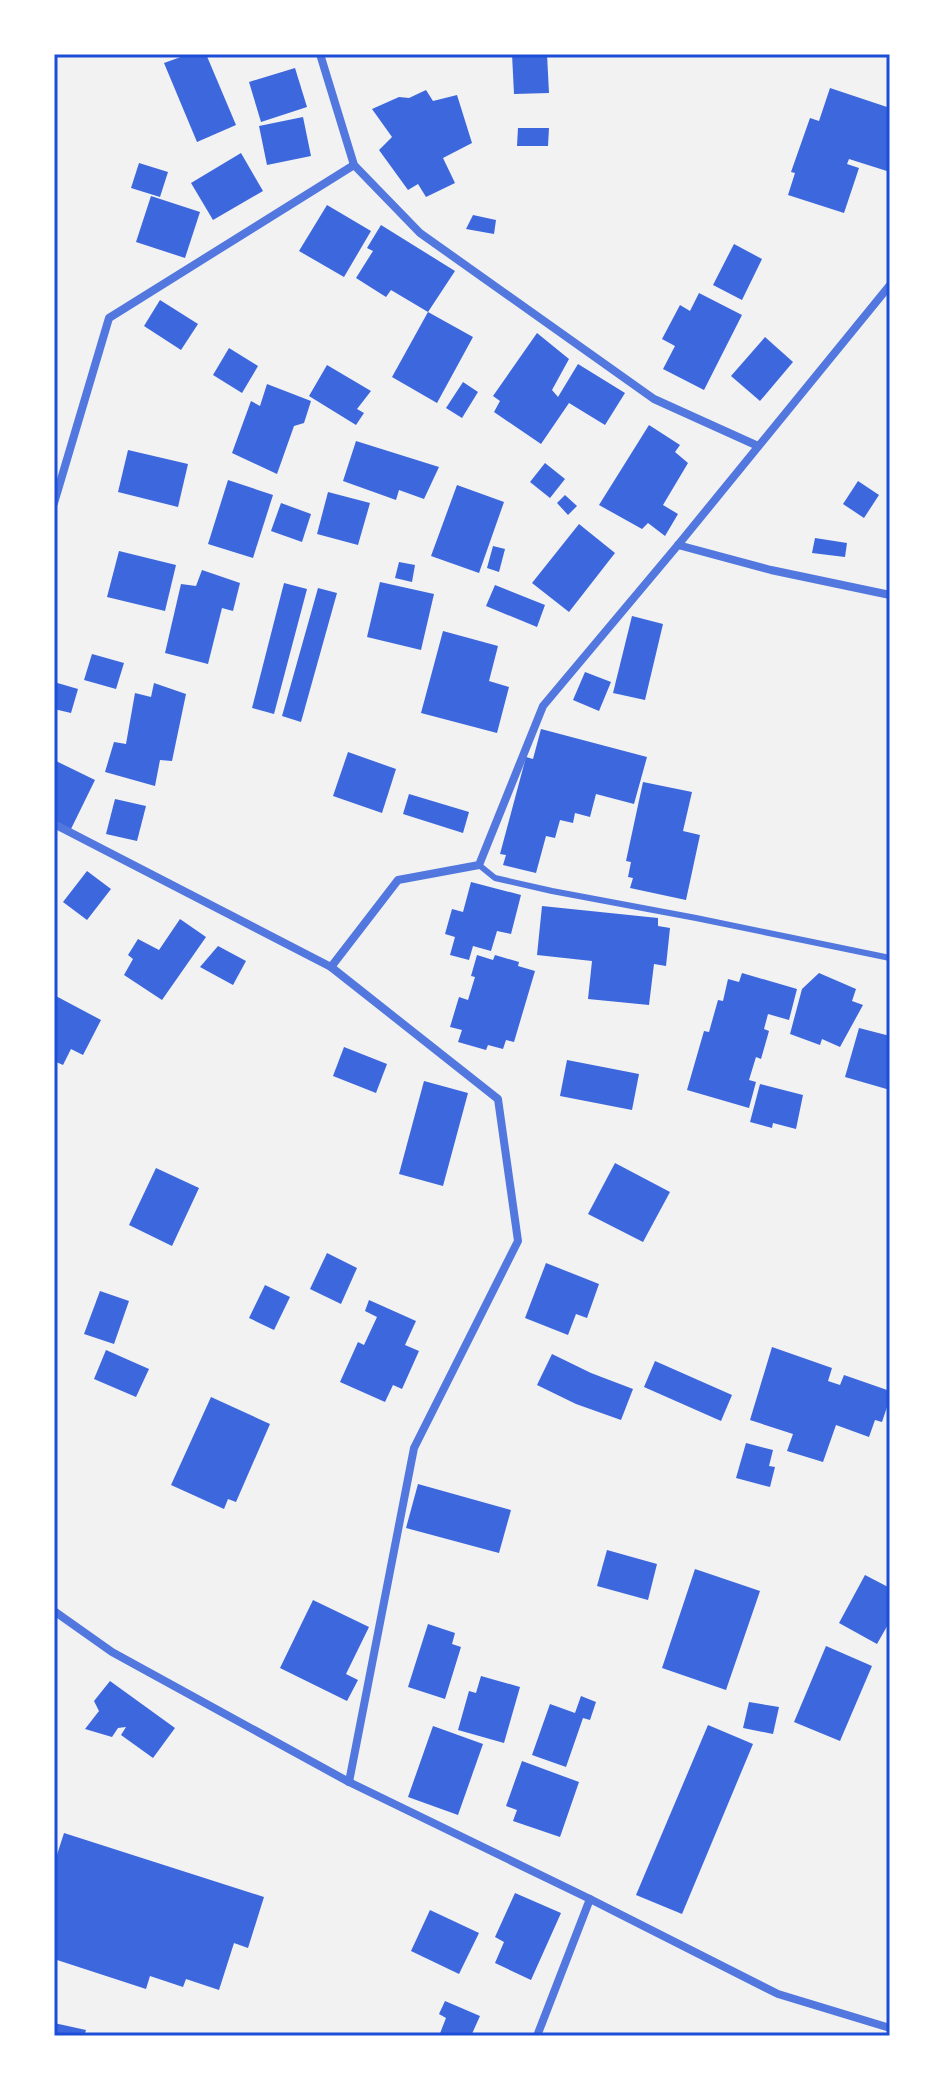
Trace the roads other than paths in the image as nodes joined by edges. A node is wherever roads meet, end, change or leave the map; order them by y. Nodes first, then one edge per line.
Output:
1 (320, 54) edge
2 (354, 165) junction
3 (890, 285) edge
4 (758, 446) junction
5 (54, 503) edge
6 (678, 545) junction
7 (890, 595) edge
8 (54, 824) edge
9 (479, 865) junction
10 (890, 958) edge
11 (331, 967) junction
12 (54, 1611) edge
13 (349, 1782) junction
14 (590, 1899) junction
15 (890, 2028) edge
16 (537, 2036) edge

1 - 2 street
2 - 4 street
2 - 5 street
3 - 4 street
4 - 6 street
6 - 7 street
6 - 9 street
8 - 11 street
9 - 10 lane
9 - 11 street
11 - 13 street
12 - 13 street
13 - 14 street
14 - 15 street
14 - 16 street

